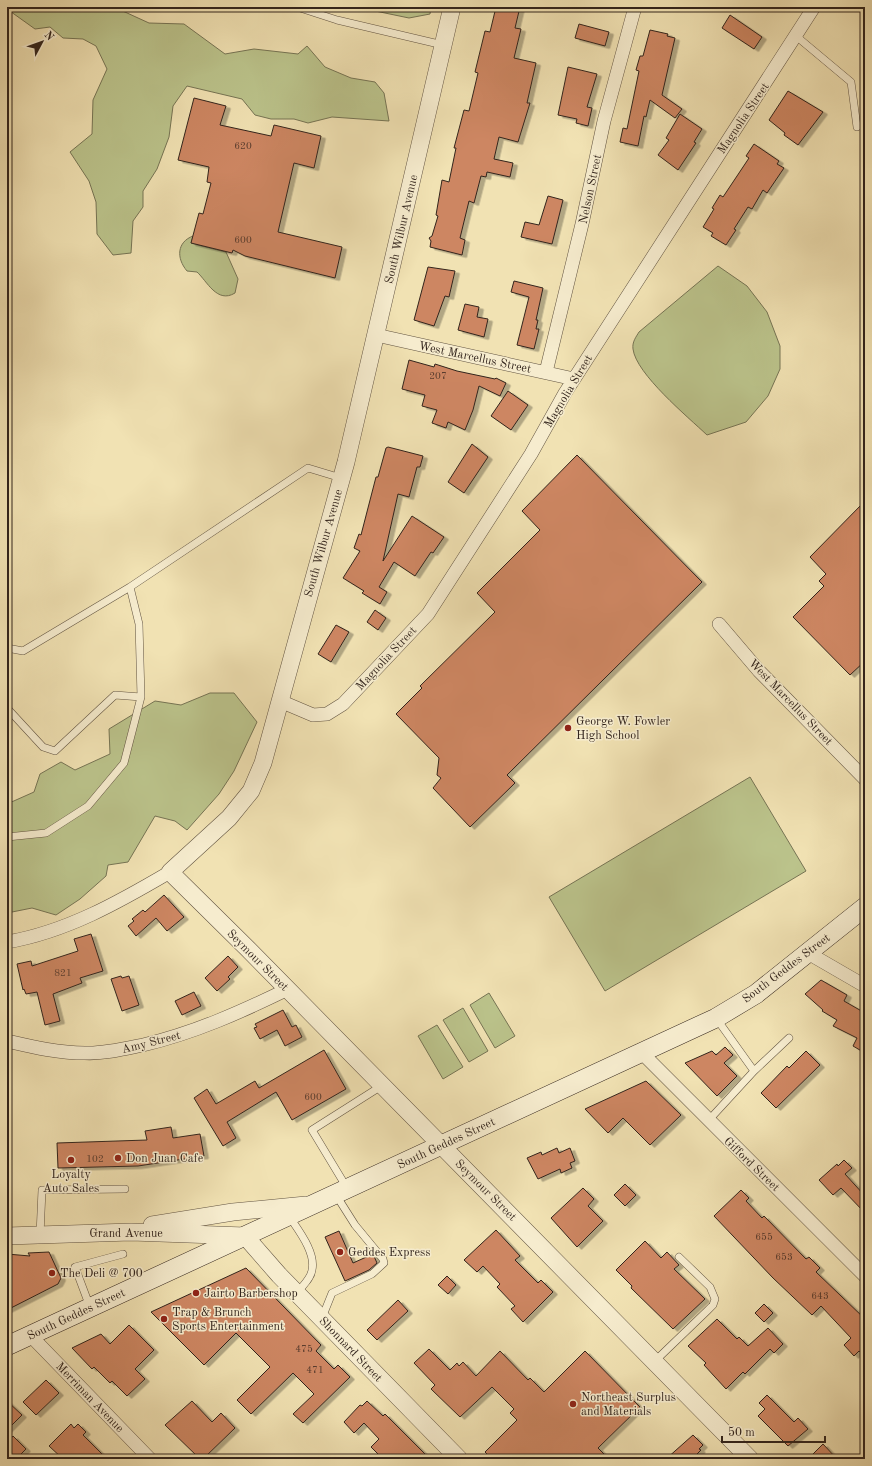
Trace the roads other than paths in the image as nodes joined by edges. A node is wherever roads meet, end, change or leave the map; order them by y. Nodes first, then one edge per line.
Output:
1 (297, 7) edge
2 (452, 7) edge
3 (635, 7) edge
4 (814, 7) edge
5 (796, 36) junction
6 (443, 45) junction
7 (857, 127) dead end
8 (376, 335) junction
9 (546, 372) junction
10 (574, 379) junction
11 (341, 478) junction
12 (130, 587) junction
13 (719, 624) dead end
14 (7, 648) edge
15 (141, 697) junction
16 (280, 701) junction
17 (7, 708) edge
18 (865, 779) edge
19 (7, 837) edge
20 (170, 872) junction
21 (865, 907) edge
22 (7, 942) edge
23 (808, 953) junction
24 (865, 986) edge
25 (288, 989) junction
26 (716, 1018) junction
27 (789, 1038) dead end
28 (7, 1041) edge
29 (641, 1052) junction
30 (754, 1071) junction
31 (383, 1085) junction
32 (708, 1121) junction
33 (442, 1145) junction
34 (125, 1189) dead end
35 (342, 1191) junction
36 (311, 1205) junction
37 (289, 1215) junction
38 (131, 1232) junction
39 (40, 1235) junction
40 (7, 1236) edge
41 (245, 1236) junction
42 (123, 1254) dead end
43 (679, 1257) dead end
44 (865, 1276) edge
45 (296, 1293) junction
46 (90, 1307) junction
47 (322, 1319) junction
48 (30, 1335) junction
49 (7, 1346) edge
50 (655, 1362) junction
51 (150, 1459) edge
52 (459, 1459) edge
53 (750, 1459) edge

1 - 6 lane
2 - 6 street, South Wilbur Avenue
3 - 9 street, Nelson Street
4 - 5 street, Magnolia Street
5 - 7 lane
5 - 10 street, Magnolia Street
6 - 8 street, South Wilbur Avenue
8 - 9 street, West Marcellus Street
8 - 11 street, South Wilbur Avenue
9 - 10 street, West Marcellus Street
10 - 16 street, Magnolia Street
11 - 12 lane
11 - 16 street, South Wilbur Avenue
12 - 14 lane
12 - 15 lane
13 - 18 street, West Marcellus Street
15 - 17 lane
15 - 19 lane
16 - 20 street, South Wilbur Avenue
20 - 22 street, South Wilbur Avenue
20 - 25 street, Seymour Street
21 - 23 main road, South Geddes Street
23 - 24 street
23 - 26 main road, South Geddes Street
25 - 28 street, Amy Street
25 - 31 street, Seymour Street
26 - 29 main road, South Geddes Street
26 - 30 lane
27 - 30 lane
29 - 32 street, Gifford Street
29 - 33 main road, South Geddes Street
30 - 32 lane
31 - 33 street, Seymour Street
31 - 35 lane
32 - 44 street, Gifford Street
33 - 35 main road, South Geddes Street
33 - 50 street, Seymour Street
34 - 39 lane
35 - 36 main road, South Geddes Street
35 - 47 lane
36 - 37 main road, South Geddes Street
36 - 38 street
37 - 41 main road, South Geddes Street
37 - 45 lane
38 - 39 street, Grand Avenue
38 - 41 street, Grand Avenue
39 - 40 street, Grand Avenue
41 - 45 street, Shonnard Street
41 - 46 main road, South Geddes Street
42 - 46 lane
43 - 50 lane
45 - 47 street, Shonnard Street
46 - 48 main road, South Geddes Street
47 - 52 street, Shonnard Street
48 - 49 main road, South Geddes Street
48 - 51 street, Merriman Avenue
50 - 53 street, Seymour Street

